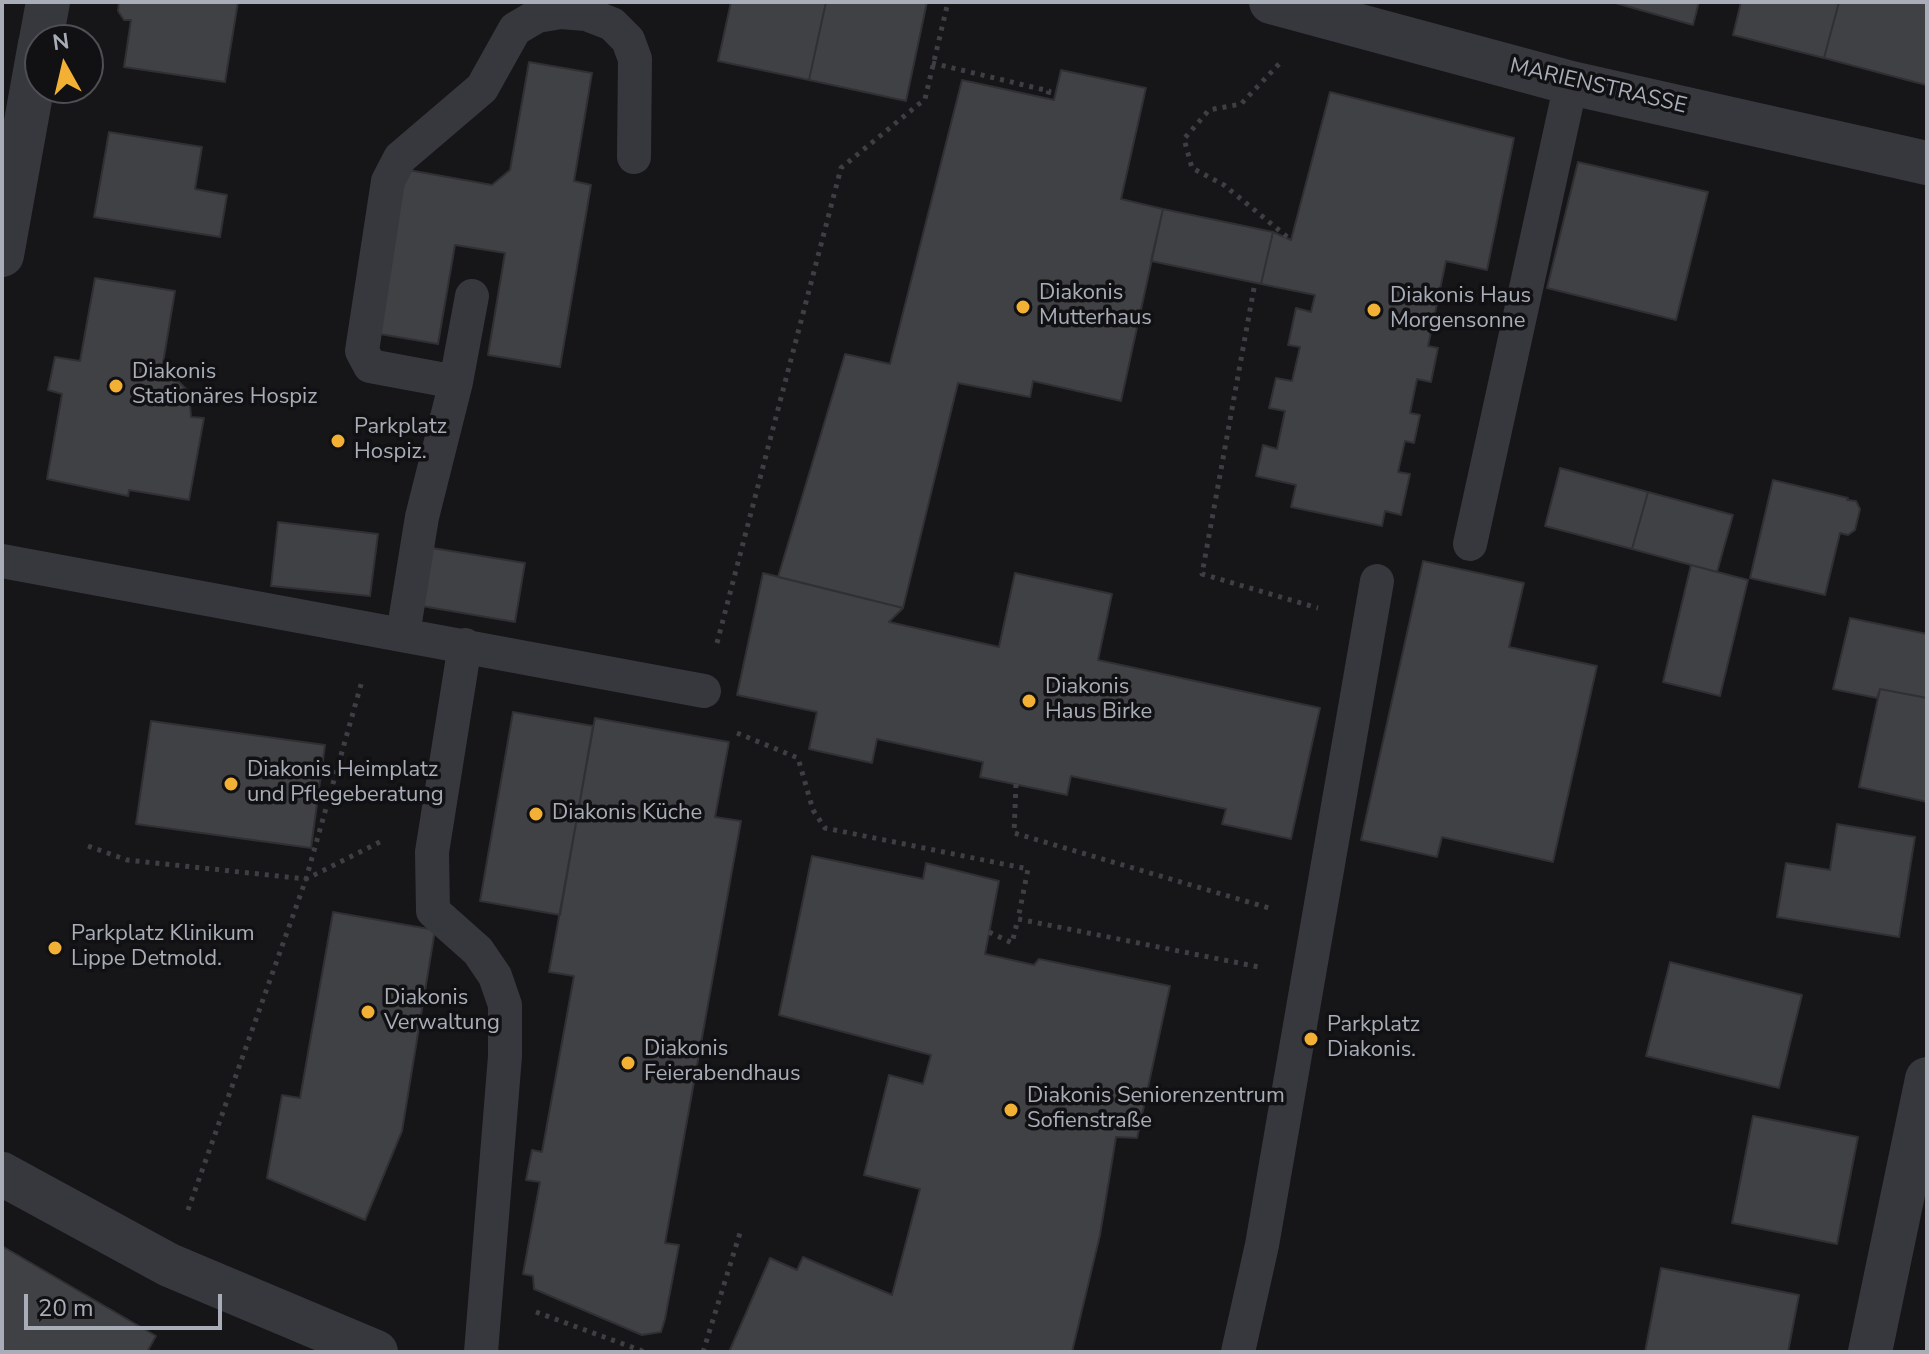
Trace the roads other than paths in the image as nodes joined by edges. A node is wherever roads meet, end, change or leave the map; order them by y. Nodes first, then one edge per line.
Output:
1 (48, 2) edge
2 (1271, 2) edge
3 (44, 24) edge
4 (1571, 83) junction
5 (29, 104) edge
6 (634, 157) dead end
7 (1927, 163) edge
8 (2, 255) edge
9 (472, 296) dead end
10 (456, 382) junction
11 (1470, 544) dead end
12 (2, 561) edge
13 (1377, 581) dead end
14 (403, 634) junction
15 (465, 645) junction
16 (704, 691) road end
17 (1927, 1079) edge
18 (2, 1174) edge
19 (376, 1352) edge
20 (481, 1352) edge
21 (1238, 1352) edge
22 (1870, 1352) edge

1 - 3 street
2 - 4 street, MARIENSTRASSE
4 - 7 street, MARIENSTRASSE
4 - 11 lane
5 - 8 street
6 - 10 lane
9 - 10 lane
10 - 14 lane
12 - 14 lane
13 - 21 lane
14 - 15 lane
15 - 16 lane
15 - 20 lane
17 - 22 street
18 - 19 street

